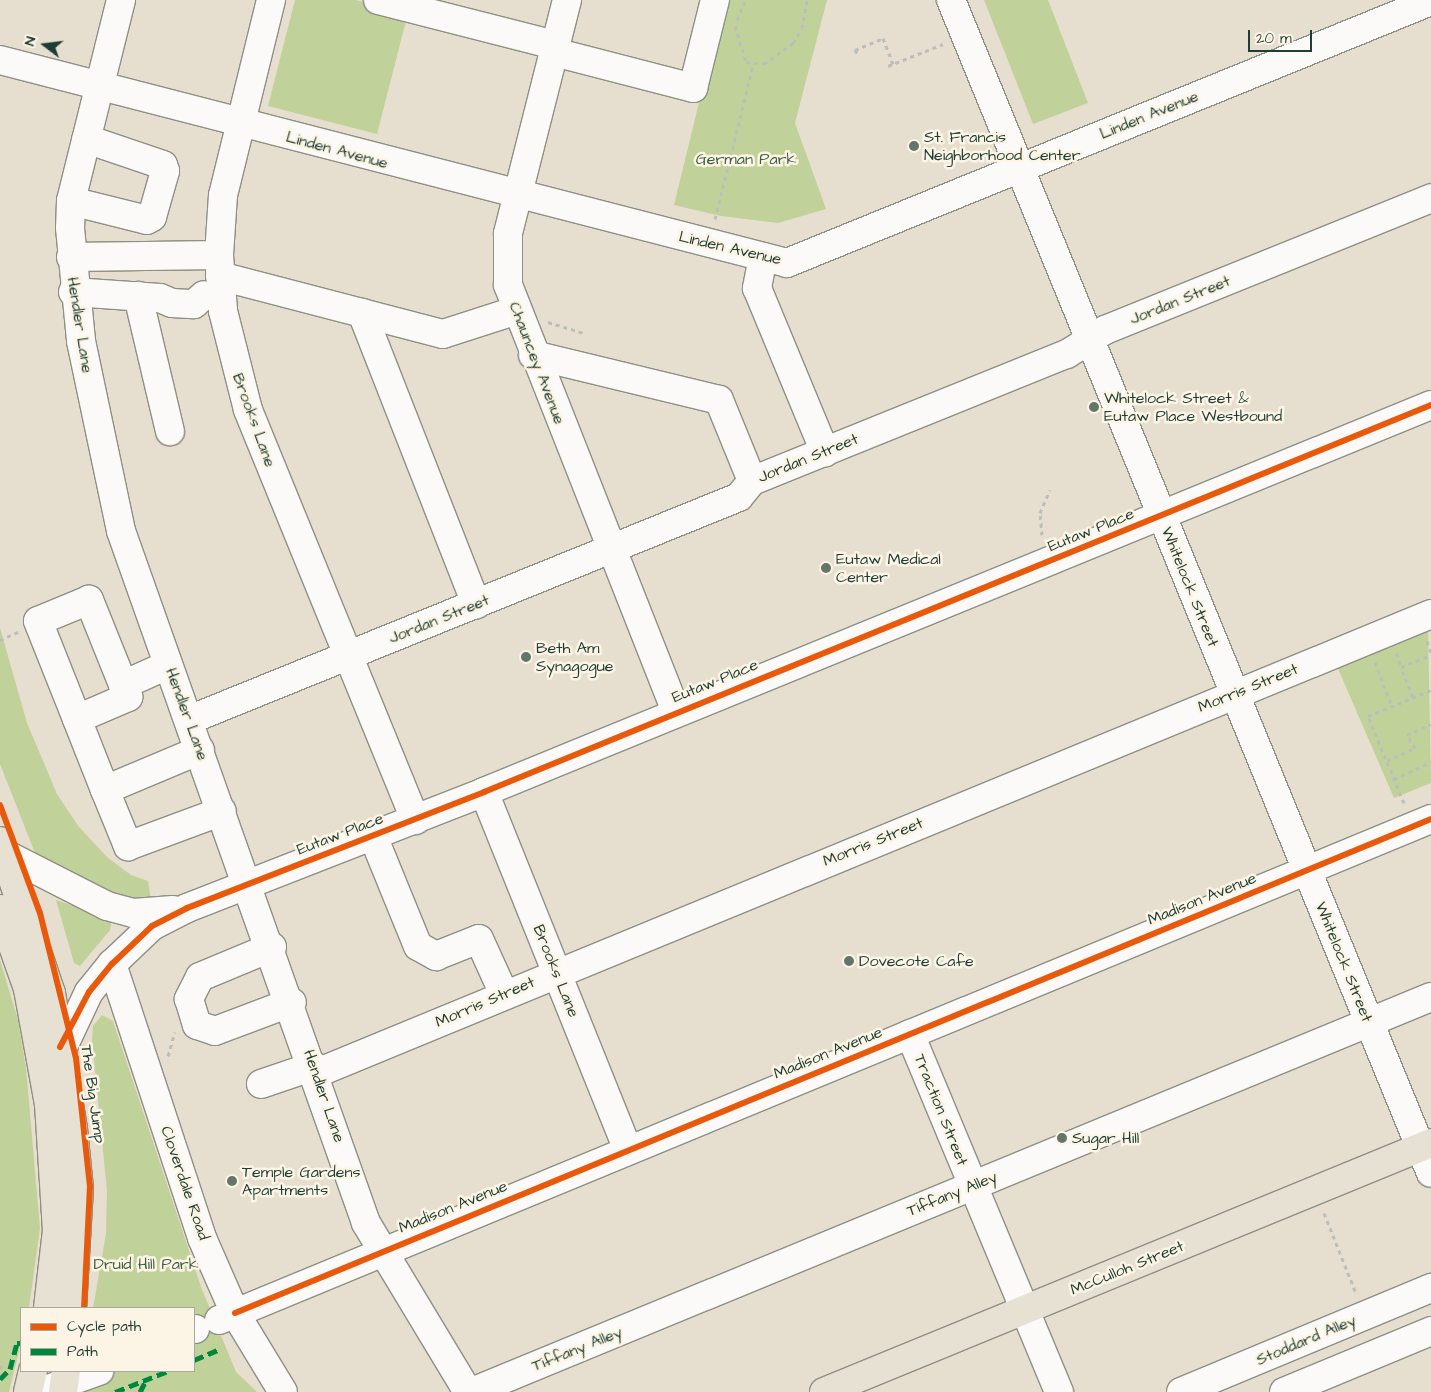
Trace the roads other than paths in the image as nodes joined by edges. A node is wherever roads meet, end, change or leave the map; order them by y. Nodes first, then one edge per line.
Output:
1 (121, 0) edge
2 (271, 0) edge
3 (378, 0) edge
4 (567, 0) edge
5 (715, 0) edge
6 (951, 0) edge
7 (1431, 1) edge
8 (418, 5) edge
9 (554, 48) junction
10 (0, 60) edge
11 (98, 86) junction
12 (240, 124) junction
13 (86, 139) junction
14 (1018, 168) junction
15 (517, 196) junction
16 (1431, 198) edge
17 (72, 202) junction
18 (71, 257) junction
19 (763, 257) junction
20 (216, 280) junction
21 (73, 292) junction
22 (149, 297) junction
23 (514, 311) junction
24 (362, 313) junction
25 (1089, 342) junction
26 (533, 355) junction
27 (1431, 405) edge
28 (170, 431) dead end
29 (825, 452) junction
30 (752, 481) junction
31 (1162, 516) junction
32 (612, 549) junction
33 (476, 604) junction
34 (1431, 614) edge
35 (347, 656) junction
36 (168, 665) junction
37 (123, 685) junction
38 (1234, 694) junction
39 (676, 712) junction
40 (77, 719) junction
41 (188, 720) junction
42 (200, 750) junction
43 (106, 790) junction
44 (484, 792) junction
45 (222, 810) junction
46 (1431, 819) edge
47 (415, 820) junction
48 (373, 836) junction
49 (2, 848) edge
50 (1307, 871) junction
51 (249, 884) junction
52 (187, 908) junction
53 (0, 909) edge
54 (272, 947) junction
55 (112, 964) junction
56 (556, 972) junction
57 (504, 994) junction
58 (1431, 997) edge
59 (292, 1002) junction
60 (1369, 1022) junction
61 (910, 1034) junction
62 (60, 1047) junction
63 (315, 1069) junction
64 (261, 1084) dead end
65 (49, 1104) junction
66 (1426, 1145) edge
67 (628, 1150) junction
68 (1431, 1173) edge
69 (971, 1186) junction
70 (381, 1251) junction
71 (1431, 1288) edge
72 (48, 1307) edge
73 (72, 1307) edge
74 (1025, 1310) junction
75 (210, 1323) edge
76 (1431, 1331) edge
77 (33, 1372) edge
78 (96, 1372) edge
79 (65, 1382) edge
80 (28, 1392) edge
81 (40, 1392) edge
82 (283, 1392) edge
83 (468, 1392) edge
84 (472, 1392) edge
85 (824, 1392) edge
86 (1059, 1392) edge
87 (1182, 1392) edge
88 (1284, 1392) edge

1 - 11 street, Hendler Lane
2 - 12 street, Brooks Lane
3 - 8 street
4 - 9 street, Chauncey Avenue
5 - 9 street
6 - 14 street, Whitelock Street
7 - 14 street, Linden Avenue
8 - 9 street
9 - 15 street, Chauncey Avenue
10 - 11 street, Linden Avenue
11 - 12 street, Linden Avenue
11 - 13 street, Hendler Lane
12 - 15 street, Linden Avenue
12 - 20 street, Brooks Lane
13 - 17 street, Hendler Lane
13 - 17 street
14 - 19 street, Linden Avenue
14 - 25 street, Whitelock Street
15 - 19 street, Linden Avenue
15 - 23 street, Chauncey Avenue
16 - 25 street, Jordan Street
17 - 18 street, Hendler Lane
18 - 20 street
18 - 21 street, Hendler Lane
19 - 29 street
20 - 22 street
20 - 24 street
20 - 35 street, Brooks Lane
21 - 22 street
21 - 36 street, Hendler Lane
22 - 28 street
23 - 24 street
23 - 26 street, Chauncey Avenue
24 - 33 street
25 - 29 street, Jordan Street
25 - 31 street, Whitelock Street
26 - 30 street
26 - 32 street, Chauncey Avenue
27 - 31 street, Eutaw Place
29 - 30 street, Jordan Street
30 - 32 street, Jordan Street
31 - 38 street, Whitelock Street
31 - 39 street, Eutaw Place
32 - 33 street, Jordan Street
32 - 39 street, Chauncey Avenue
33 - 35 street, Jordan Street
34 - 38 street, Morris Street
35 - 41 street, Jordan Street
35 - 47 street, Brooks Lane
36 - 37 street
36 - 41 street, Hendler Lane
37 - 40 street
37 - 40 street
38 - 50 street, Whitelock Street
38 - 56 street, Morris Street
39 - 44 street, Eutaw Place
40 - 43 street
41 - 42 street, Hendler Lane
42 - 43 street
42 - 45 street, Hendler Lane
43 - 45 street
44 - 47 street, Eutaw Place
44 - 56 street, Brooks Lane
45 - 51 street, Hendler Lane
46 - 50 street, Madison Avenue
47 - 48 street, Eutaw Place
48 - 51 street, Eutaw Place
48 - 57 street
49 - 52 street, Eutaw Place
49 - 62 main road
50 - 60 street, Whitelock Street
50 - 61 street, Madison Avenue
51 - 52 street, Eutaw Place
51 - 54 street, Hendler Lane
52 - 55 street, Eutaw Place
53 - 65 main road
54 - 59 street, Hendler Lane
54 - 59 street
55 - 62 street, Eutaw Place
55 - 75 street, Cloverdale Road
56 - 57 street, Morris Street
56 - 67 street, Brooks Lane
57 - 63 street, Morris Street
58 - 60 street, Tiffany Alley
59 - 63 street, Hendler Lane
60 - 66 street, Whitelock Street
60 - 69 street, Tiffany Alley
61 - 67 street, Madison Avenue
61 - 69 street, Traction Street
62 - 65 street, Eutaw Place
62 - 73 main road
63 - 64 street, Morris Street
63 - 70 street, Hendler Lane
65 - 72 main road
66 - 68 street, Whitelock Street
66 - 74 main road, McCulloh Street
67 - 70 street, Madison Avenue
69 - 74 street, Traction Street
69 - 84 street, Tiffany Alley
70 - 75 street, Madison Avenue
70 - 83 street, Hendler Lane
71 - 87 street, Stoddard Alley
74 - 85 main road, McCulloh Street
74 - 86 street, Traction Street
75 - 82 street, Cloverdale Road
76 - 88 street
77 - 80 main road
78 - 79 street
79 - 81 street

